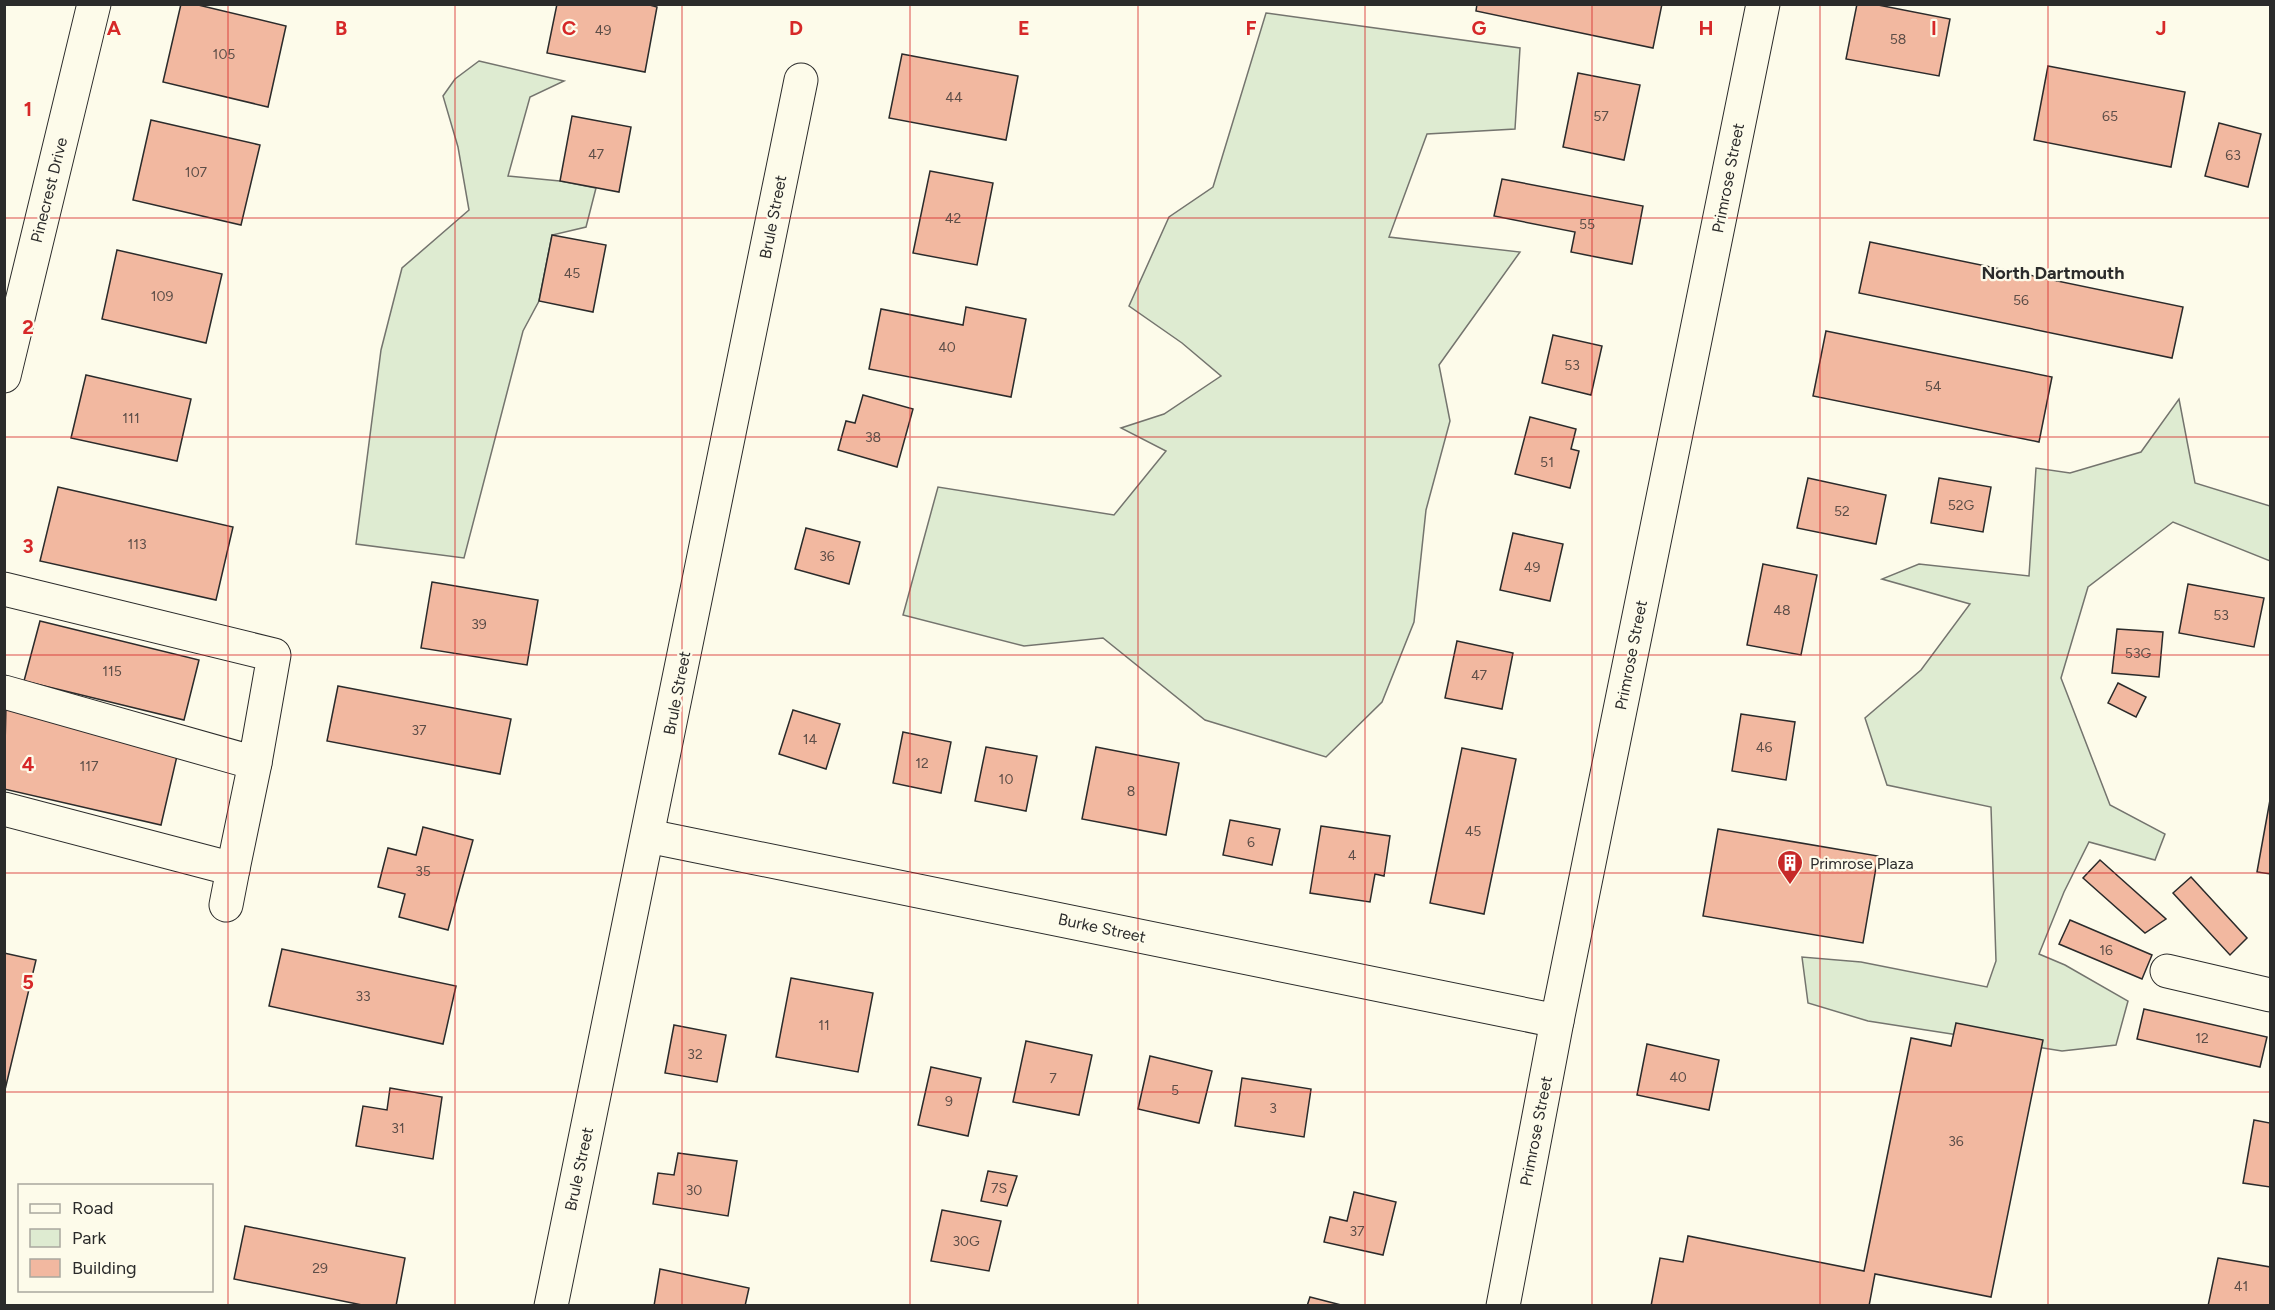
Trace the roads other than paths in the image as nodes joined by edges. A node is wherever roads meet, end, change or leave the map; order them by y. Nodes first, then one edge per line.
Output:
1 (94, 4) edge
2 (1763, 4) edge
3 (801, 80) dead end
4 (4, 376) edge
5 (4, 589) edge
6 (4, 692) edge
7 (255, 763) junction
8 (4, 809) edge
9 (648, 836) junction
10 (233, 869) junction
11 (226, 905) dead end
12 (2166, 971) dead end
13 (2271, 995) edge
14 (1557, 1021) junction
15 (551, 1305) edge
16 (1503, 1305) edge

1 - 4 street, Pinecrest Drive
2 - 14 street, Primrose Street
3 - 9 street, Brule Street
5 - 7 street
6 - 7 street
7 - 10 street
8 - 10 street
9 - 14 street, Burke Street
9 - 15 street, Brule Street
10 - 11 street
12 - 13 street
14 - 16 street, Primrose Street

